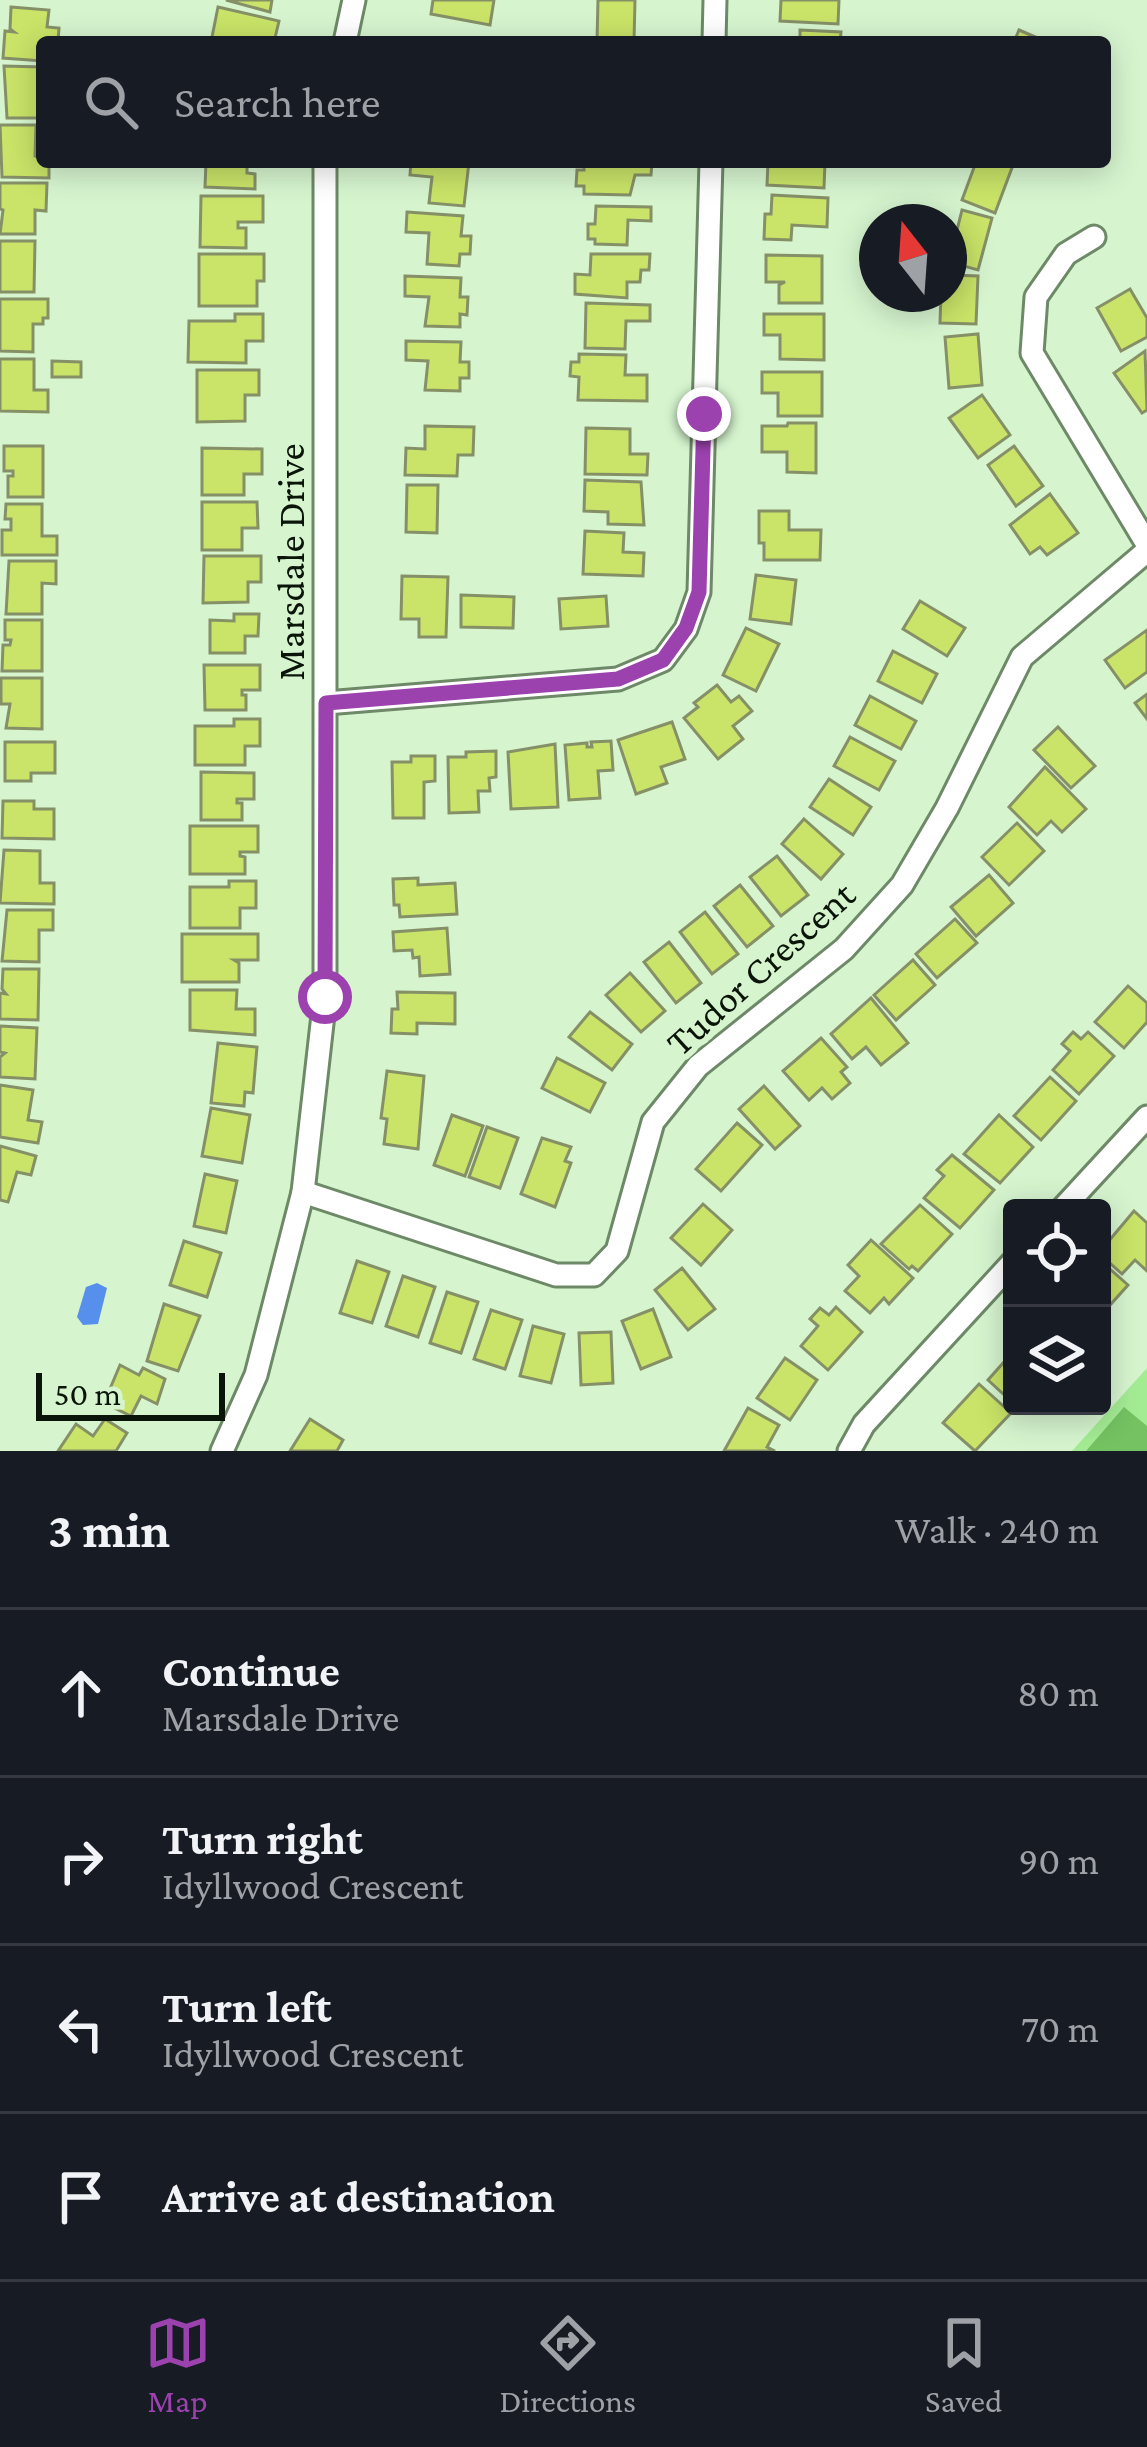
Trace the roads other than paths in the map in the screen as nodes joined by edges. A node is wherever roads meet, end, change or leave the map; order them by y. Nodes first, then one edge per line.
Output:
1 (354, 0) edge
2 (715, 0) edge
3 (346, 36) edge
4 (714, 36) edge
5 (325, 168) edge
6 (711, 168) edge
7 (1094, 237) dead end
8 (1147, 547) edge
9 (326, 703) junction
10 (1147, 1117) edge
11 (303, 1192) junction
12 (1071, 1199) edge
13 (1003, 1273) edge
14 (222, 1451) edge
15 (849, 1451) edge

1 - 3 street
2 - 4 street
5 - 9 street, Marsdale Drive
6 - 9 street
7 - 8 street
8 - 11 street, Tudor Crescent
9 - 11 street, Marsdale Drive
10 - 12 street
11 - 14 street, Marsdale Drive
13 - 15 street

